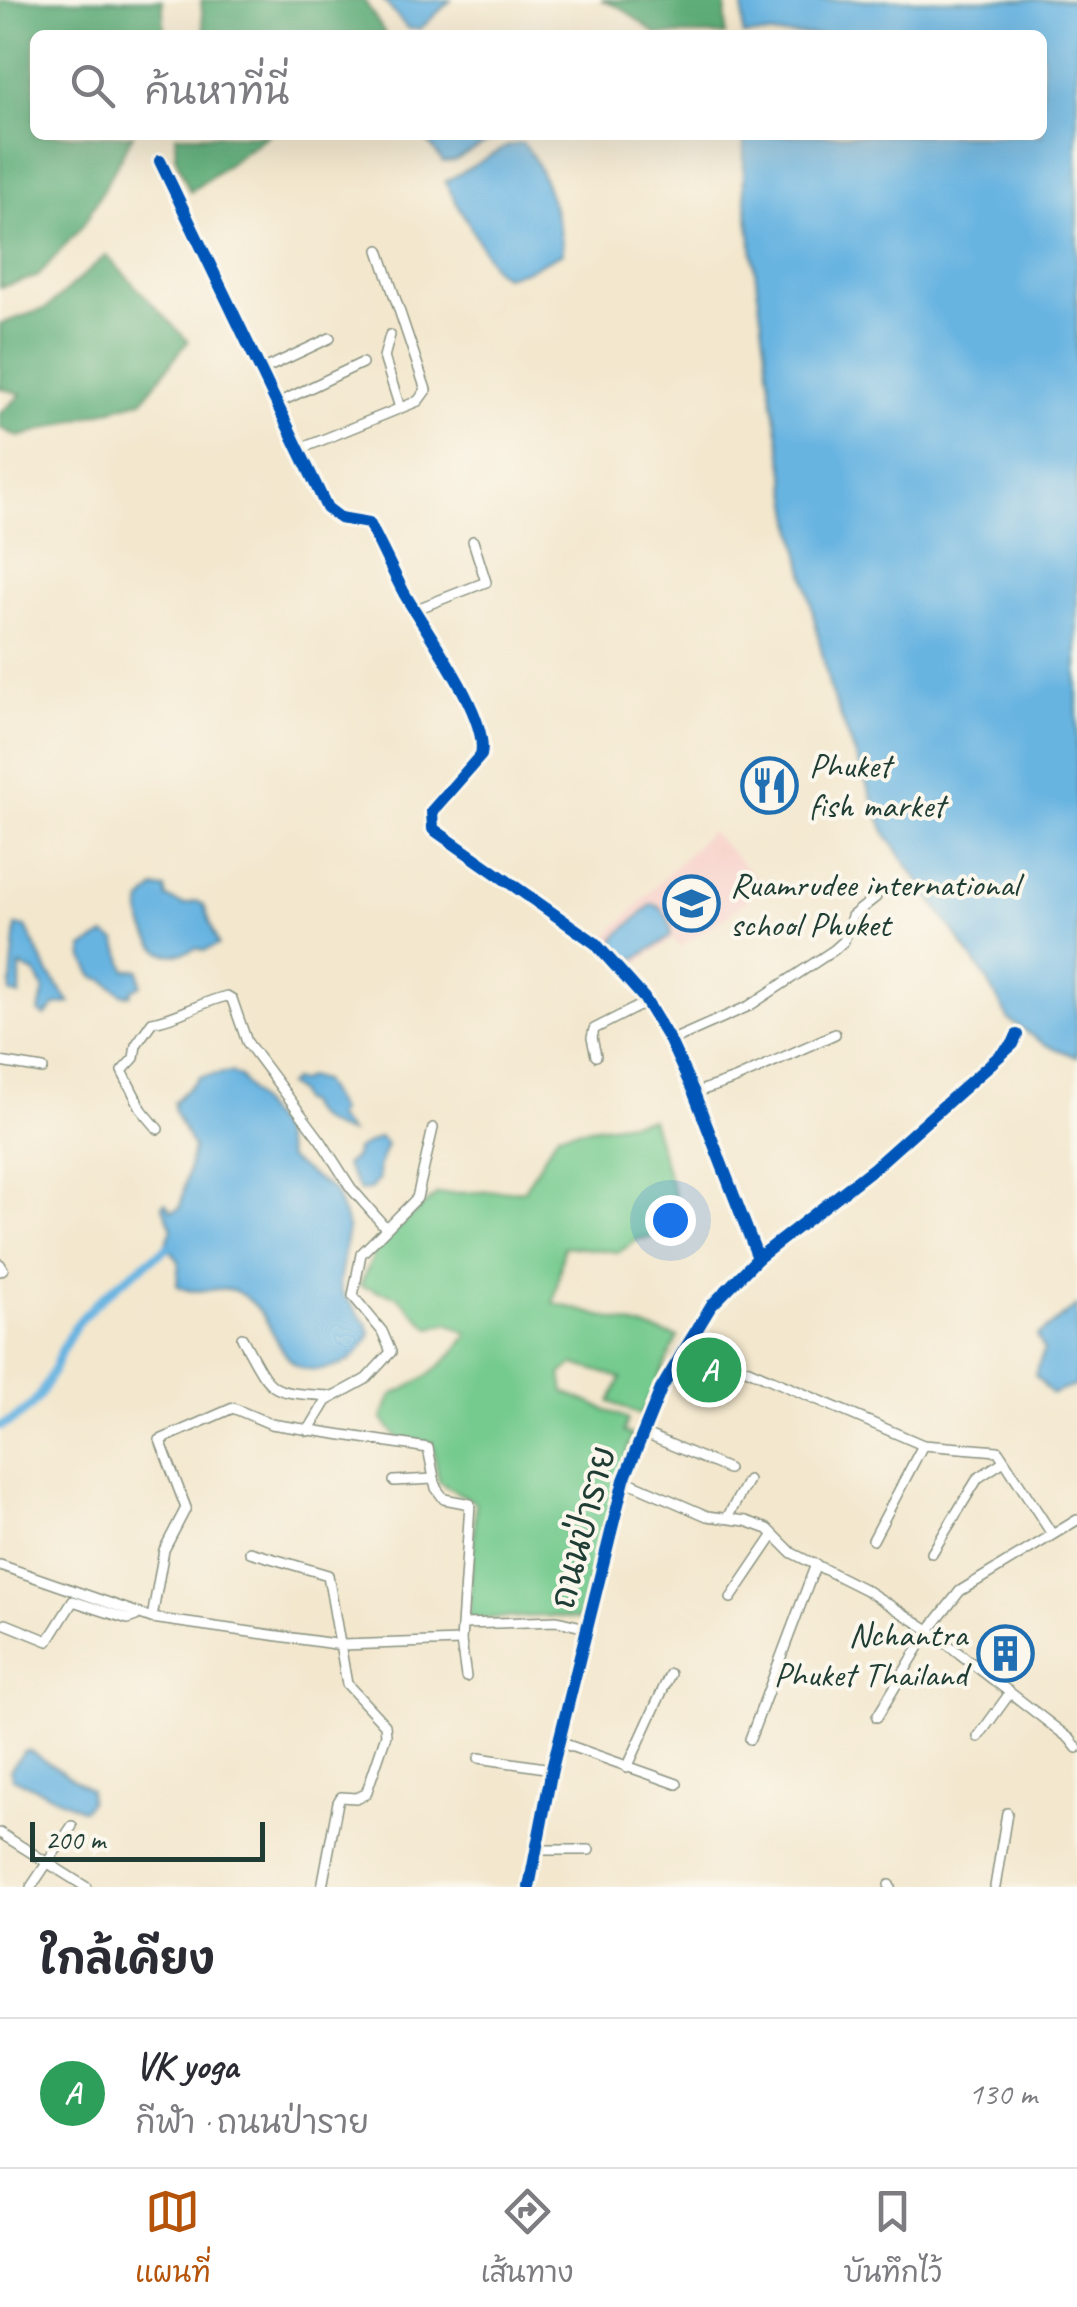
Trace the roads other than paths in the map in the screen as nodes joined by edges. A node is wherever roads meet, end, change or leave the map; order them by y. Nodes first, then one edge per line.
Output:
1 (160, 161) dead end
2 (379, 250) dead end
3 (390, 335) dead end
4 (330, 338) dead end
5 (362, 363) dead end
6 (262, 370) junction
7 (278, 403) junction
8 (400, 408) junction
9 (300, 449) junction
10 (473, 541) dead end
11 (414, 610) junction
12 (876, 897) dead end
13 (647, 1002) junction
14 (835, 1034) dead end
15 (1017, 1035) dead end
16 (670, 1041) junction
17 (596, 1056) dead end
18 (0, 1062) edge
19 (44, 1068) dead end
20 (694, 1092) junction
21 (433, 1128) dead end
22 (158, 1129) dead end
23 (385, 1227) junction
24 (758, 1258) junction
25 (242, 1338) dead end
26 (688, 1344) junction
27 (330, 1396) junction
28 (308, 1432) junction
29 (642, 1432) junction
30 (924, 1444) junction
31 (1004, 1461) junction
32 (728, 1469) dead end
33 (434, 1479) junction
34 (624, 1480) junction
35 (748, 1480) dead end
36 (394, 1482) dead end
37 (727, 1518) junction
38 (1077, 1520) edge
39 (1050, 1532) dead end
40 (773, 1536) junction
41 (873, 1540) dead end
42 (250, 1552) dead end
43 (932, 1553) dead end
44 (816, 1564) junction
45 (0, 1565) edge
46 (731, 1598) dead end
47 (139, 1616) junction
48 (152, 1618) junction
49 (6, 1624) dead end
50 (464, 1624) junction
51 (586, 1628) junction
52 (928, 1630) junction
53 (462, 1641) junction
54 (342, 1646) junction
55 (670, 1674) dead end
56 (466, 1677) dead end
57 (1010, 1693) junction
58 (878, 1717) dead end
59 (978, 1737) dead end
60 (750, 1739) dead end
61 (558, 1742) junction
62 (1077, 1748) edge
63 (479, 1758) dead end
64 (627, 1768) junction
65 (552, 1769) junction
66 (677, 1784) dead end
67 (1007, 1813) dead end
68 (72, 1826) dead end
69 (0, 1833) edge
70 (536, 1850) junction
71 (589, 1850) dead end
72 (47, 1863) junction
73 (31, 1887) edge
74 (86, 1887) edge
75 (322, 1887) edge
76 (529, 1887) edge
77 (995, 1887) edge

1 - 6 street
2 - 8 street
3 - 8 street
4 - 6 street
5 - 7 street
6 - 7 street
7 - 9 street
8 - 9 street
9 - 11 street
10 - 11 street
11 - 13 street
12 - 16 street
13 - 16 street
13 - 17 street
14 - 20 street
15 - 24 street, ถนนป่าราย
16 - 20 street
18 - 19 street
20 - 24 street
21 - 23 street
22 - 23 street
23 - 27 street
24 - 26 street, ถนนป่าราย
25 - 27 street
26 - 29 street, ถนนป่าราย
26 - 30 street
27 - 28 street
28 - 33 street
28 - 48 street
29 - 32 street
29 - 34 street, ถนนป่าราย
30 - 31 street
30 - 41 street
31 - 39 street
31 - 43 street
33 - 36 street
33 - 50 street
34 - 37 street
34 - 51 street, ถนนป่าราย
35 - 37 street
37 - 40 street
38 - 52 street
40 - 44 street
40 - 46 street
42 - 54 street
44 - 52 street
44 - 60 street
45 - 47 street
47 - 48 street
47 - 49 street
48 - 54 street
50 - 51 street
50 - 53 street
51 - 61 street, ถนนป่าราย
52 - 57 street
52 - 58 street
53 - 54 street
53 - 56 street
54 - 75 street
55 - 64 street
57 - 59 street
57 - 62 street
61 - 64 street
61 - 65 street, ถนนป่าราย
63 - 65 street
64 - 66 street
65 - 70 street, ถนนป่าราย
67 - 77 street
68 - 72 street
69 - 72 street
70 - 71 street
70 - 76 street, ถนนป่าราย
72 - 73 street
72 - 74 street

